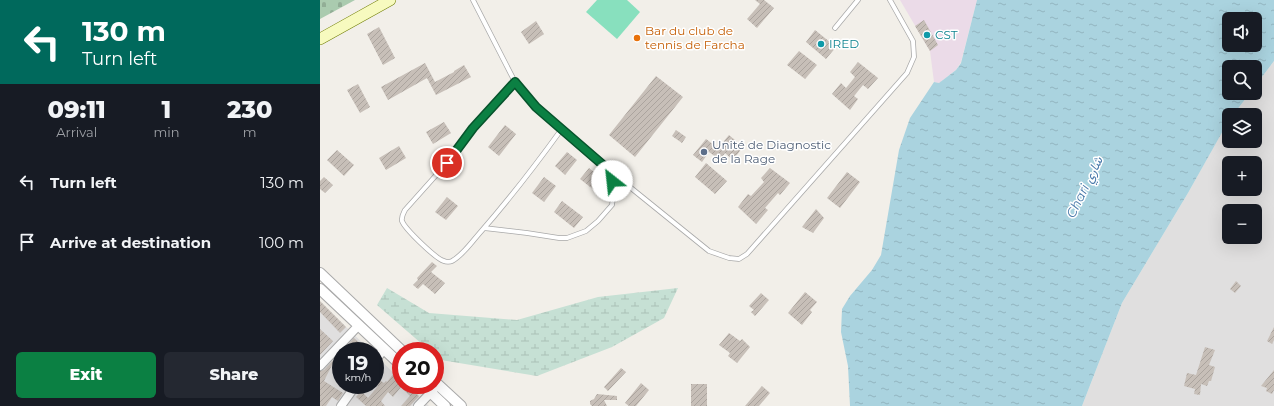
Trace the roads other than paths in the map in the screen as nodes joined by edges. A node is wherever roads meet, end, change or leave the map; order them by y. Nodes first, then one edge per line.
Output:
1 (377, 0) edge
2 (390, 0) edge
3 (473, 0) edge
4 (858, 0) edge
5 (890, 0) edge
6 (835, 28) dead end
7 (320, 32) edge
8 (320, 38) edge
9 (515, 82) junction
10 (561, 130) junction
11 (610, 171) junction
12 (484, 228) junction
13 (320, 273) edge
14 (320, 290) edge
15 (359, 325) junction
16 (376, 342) edge
17 (393, 342) edge
18 (384, 350) edge
19 (392, 357) edge
20 (320, 366) edge
21 (444, 393) edge
22 (350, 394) edge
23 (428, 394) edge
24 (439, 394) edge
25 (341, 406) edge
26 (418, 406) edge
27 (446, 406) edge
28 (461, 406) edge

1 - 7 main road
2 - 8 main road
3 - 9 lane
4 - 6 lane
5 - 11 lane
9 - 10 lane
9 - 12 lane
10 - 11 lane
10 - 12 lane
11 - 12 lane
13 - 17 street
14 - 15 street
15 - 16 street
15 - 20 street
18 - 19 street
21 - 28 street
22 - 25 street
23 - 26 street
24 - 27 street

